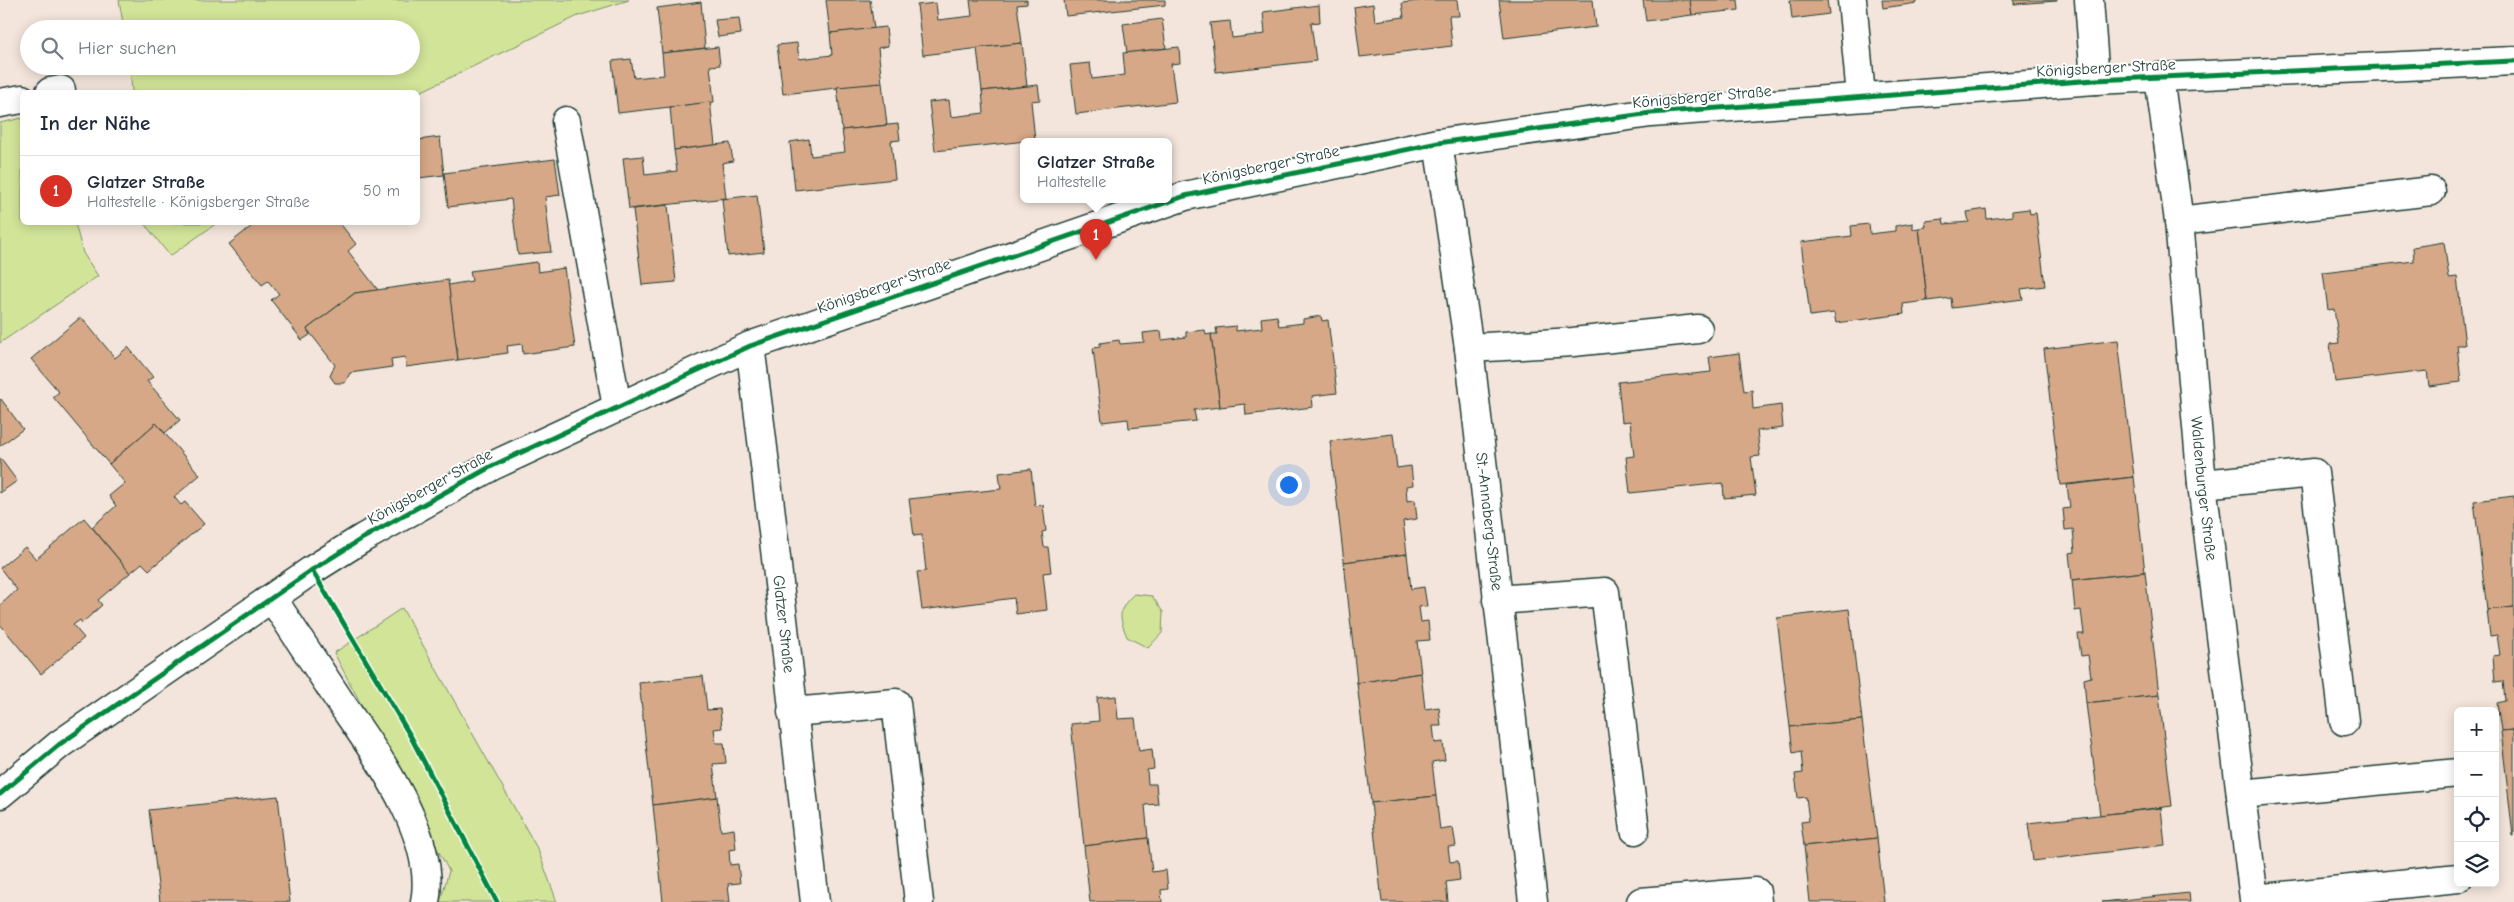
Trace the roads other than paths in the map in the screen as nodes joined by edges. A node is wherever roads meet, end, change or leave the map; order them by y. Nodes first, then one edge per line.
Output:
1 (1852, 0) edge
2 (2090, 0) edge
3 (2514, 61) edge
4 (2158, 77) junction
5 (2095, 80) junction
6 (1862, 96) junction
7 (20, 98) edge
8 (0, 103) edge
9 (566, 121) dead end
10 (1438, 143) junction
11 (2431, 192) dead end
12 (1172, 200) edge
13 (1165, 203) edge
14 (2179, 221) junction
15 (1698, 329) dead end
16 (750, 346) junction
17 (1469, 348) junction
18 (617, 407) junction
19 (2202, 484) junction
20 (272, 598) junction
21 (1497, 600) junction
22 (792, 712) junction
23 (2344, 721) dead end
24 (2454, 773) edge
25 (0, 794) edge
26 (2241, 794) junction
27 (1635, 830) dead end
28 (2454, 878) edge
29 (425, 902) edge
30 (815, 902) edge
31 (919, 902) edge
32 (1534, 902) edge
33 (1641, 902) edge
34 (1757, 902) edge

1 - 6 street
2 - 5 street
3 - 4 street, Königsberger Straße
4 - 5 street, Königsberger Straße
4 - 14 street, Waldenburger Straße
5 - 6 street, Königsberger Straße
6 - 10 street, Königsberger Straße
7 - 8 street
9 - 18 street
10 - 12 street, Königsberger Straße
10 - 17 street, St.-Annaberg-Straße
11 - 14 street
13 - 16 street, Königsberger Straße
14 - 19 street, Waldenburger Straße
15 - 17 street
16 - 18 street, Königsberger Straße
16 - 22 street, Glatzer Straße
17 - 21 street, St.-Annaberg-Straße
18 - 20 street, Königsberger Straße
19 - 23 street
19 - 26 street, Waldenburger Straße
20 - 25 street, Königsberger Straße
20 - 29 street
21 - 27 street
21 - 32 street, St.-Annaberg-Straße
22 - 30 street, Glatzer Straße
22 - 31 street
24 - 26 street
26 - 28 street, Waldenburger Straße
33 - 34 street

